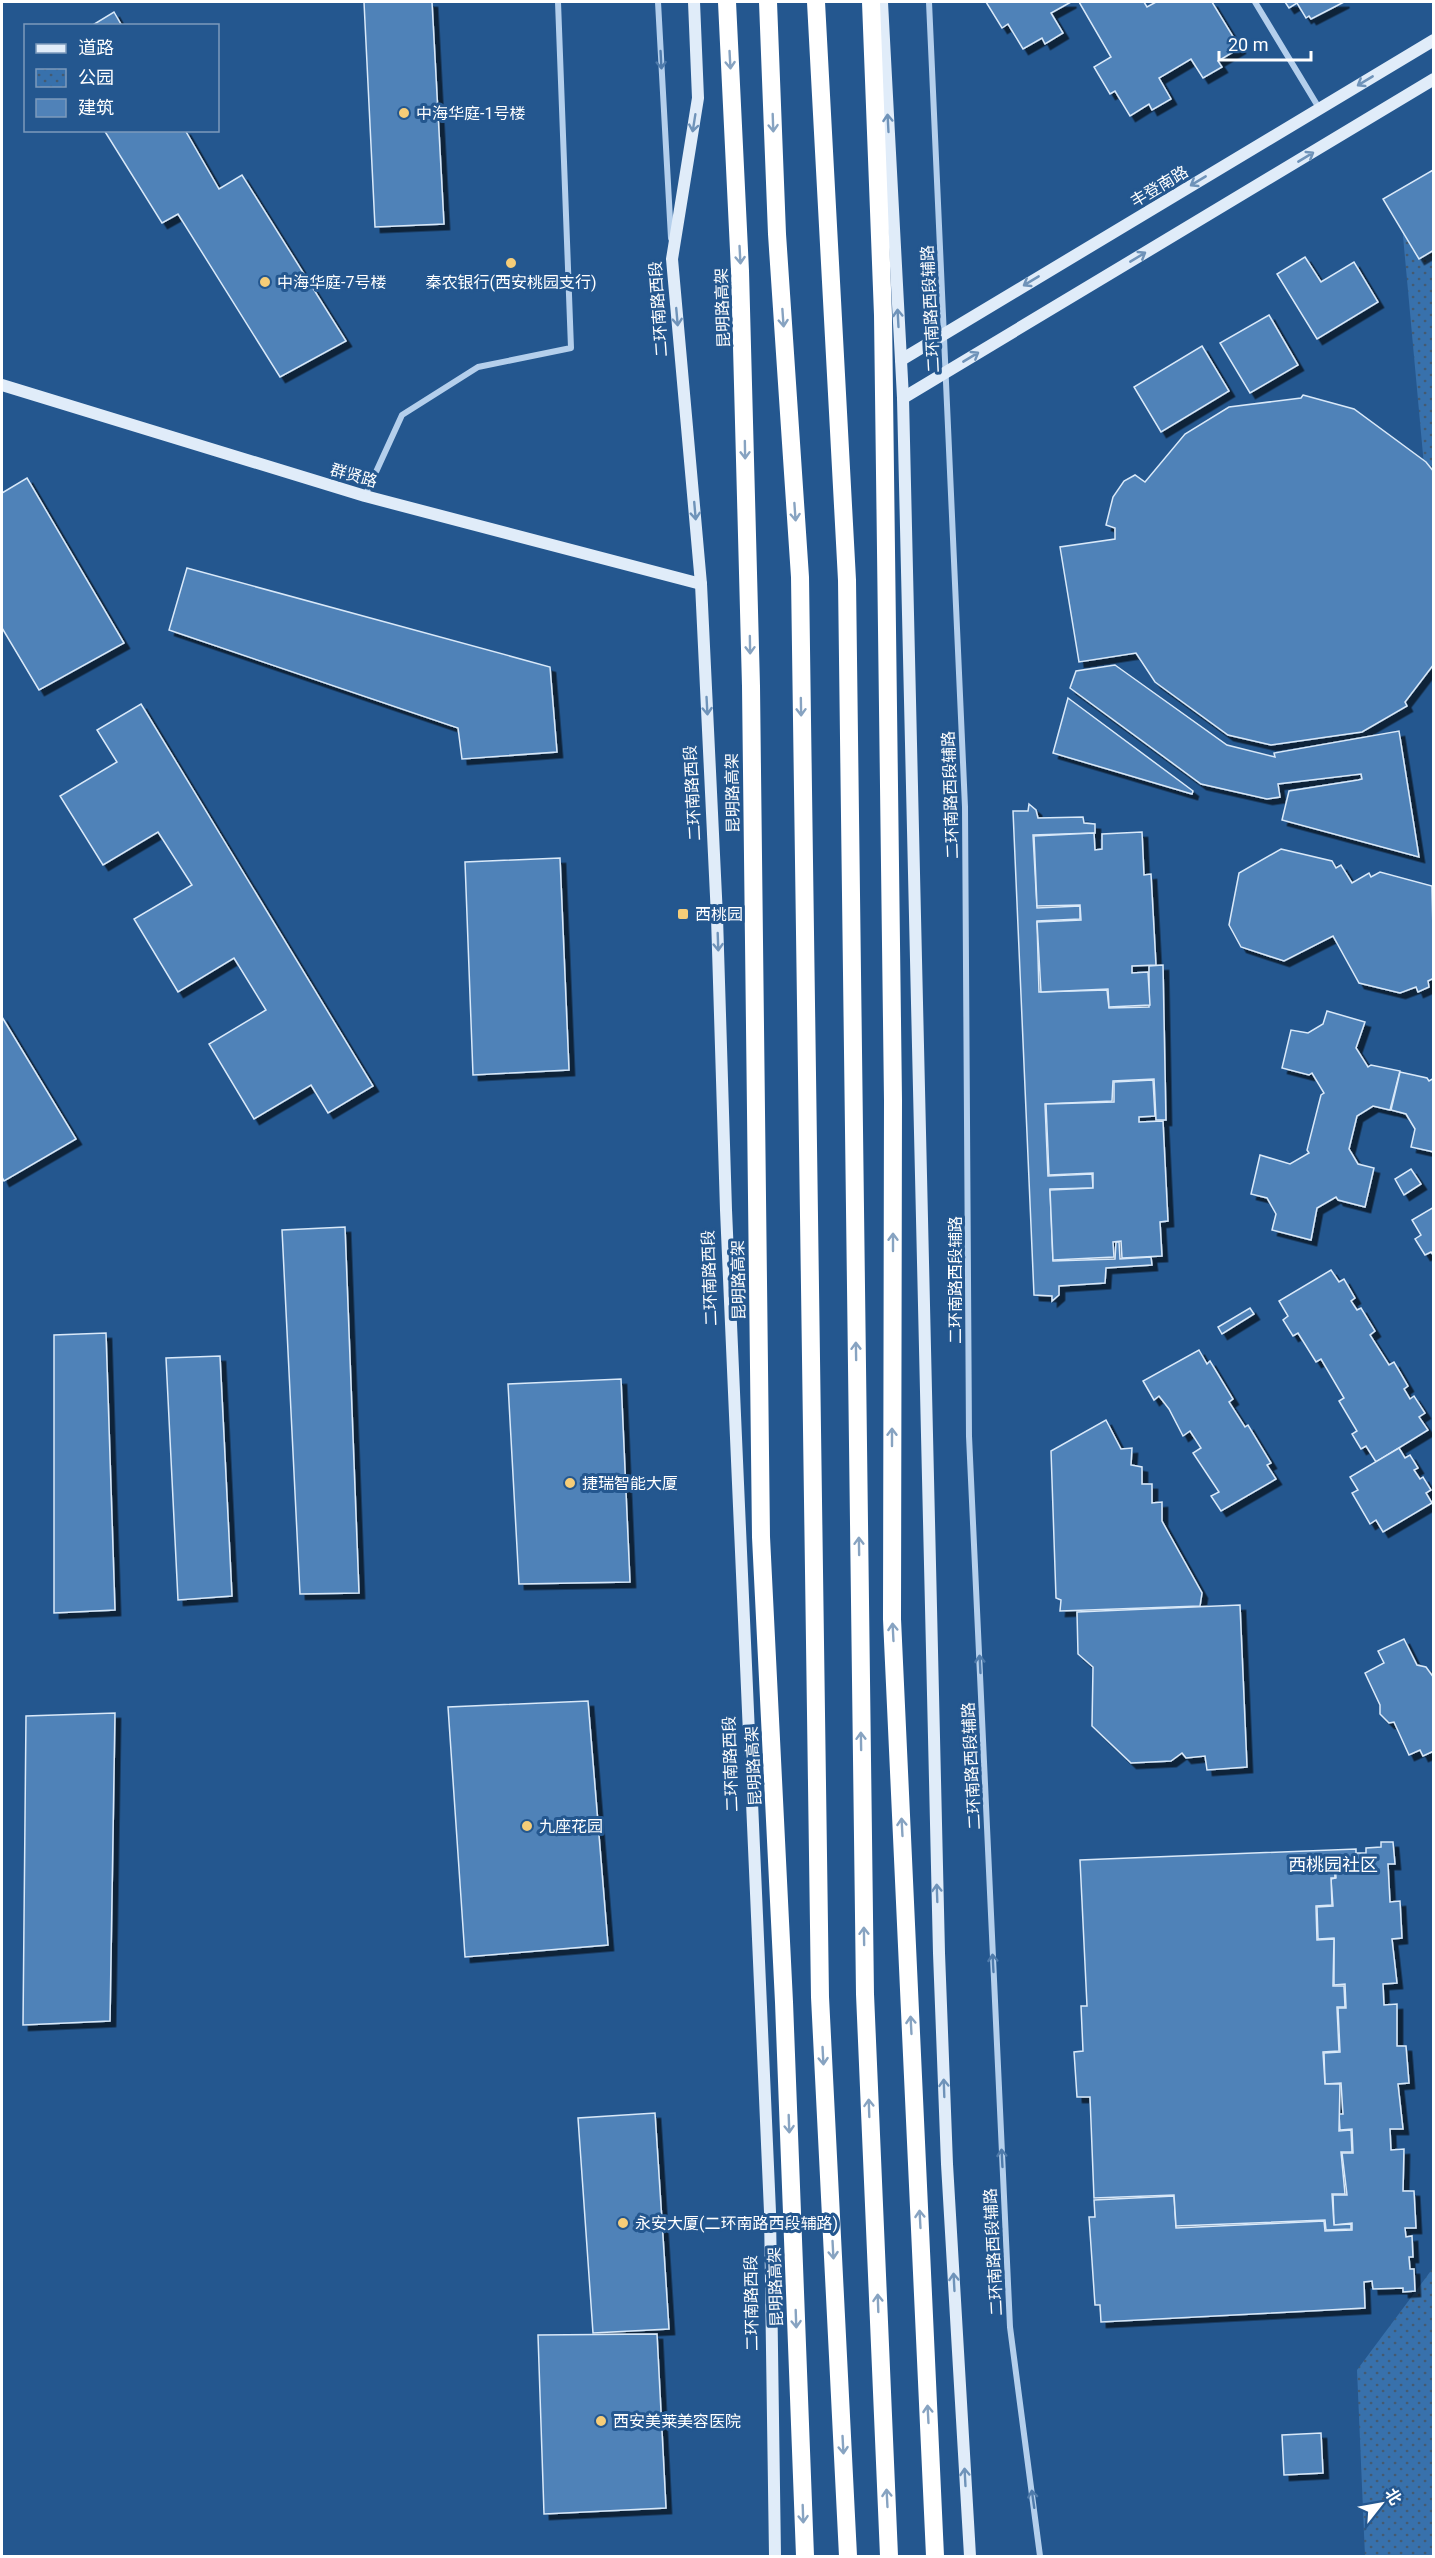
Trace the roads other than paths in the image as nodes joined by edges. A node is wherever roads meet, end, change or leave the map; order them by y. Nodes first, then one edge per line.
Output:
1 (558, 2) edge
2 (658, 2) edge
3 (694, 2) edge
4 (727, 2) edge
5 (768, 2) edge
6 (816, 2) edge
7 (871, 2) edge
8 (882, 2) edge
9 (929, 2) edge
10 (1255, 2) edge
11 (1434, 40) edge
12 (1434, 80) edge
13 (1319, 108) junction
14 (672, 258) junction
15 (944, 333) junction
16 (900, 360) junction
17 (946, 371) junction
18 (2, 386) edge
19 (903, 398) junction
20 (365, 496) junction
21 (701, 584) junction
22 (775, 2556) edge
23 (805, 2556) edge
24 (848, 2556) edge
25 (890, 2556) edge
26 (935, 2556) edge
27 (970, 2556) edge
28 (1040, 2556) edge

1 - 20 street
2 -> 14 street
3 -> 14 main road, 二环南路西段
4 -> 23 highway, 昆明路高架
5 -> 24 highway
25 -> 6 highway
26 -> 7 highway
16 -> 8 main road
9 - 15 street, 二环南路西段辅路
10 - 13 street
11 -> 13 main road, 丰登南路
17 -> 12 main road
13 -> 15 main road, 丰登南路
14 -> 21 main road, 二环南路西段
15 - 16 main road, 丰登南路
15 - 17 street, 二环南路西段辅路
16 - 19 main road
17 - 19 main road
28 -> 17 street, 二环南路西段辅路
18 - 20 main road, 群贤路
27 -> 19 main road
20 - 21 main road, 群贤路
21 -> 22 main road, 二环南路西段

